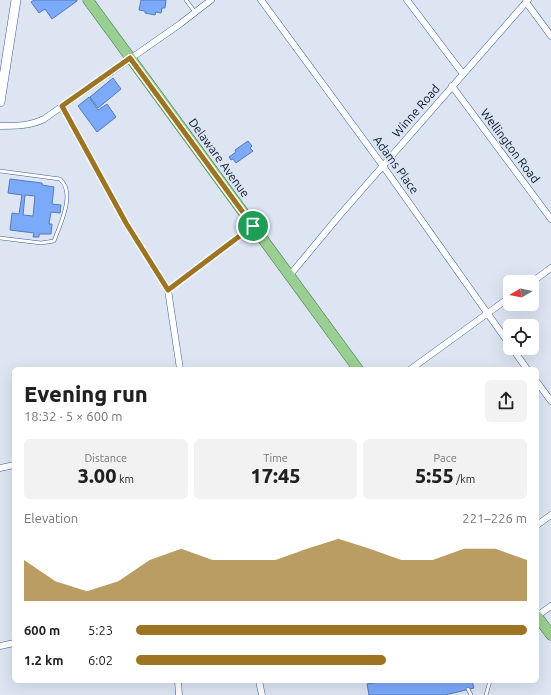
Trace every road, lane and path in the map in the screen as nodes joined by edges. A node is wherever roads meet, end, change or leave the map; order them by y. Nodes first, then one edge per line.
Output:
1 (16, 0) edge
2 (88, 0) edge
3 (186, 0) edge
4 (211, 0) edge
5 (261, 0) edge
6 (407, 0) edge
7 (527, 1) edge
8 (195, 12) junction
9 (551, 36) edge
10 (130, 58) junction
11 (463, 74) junction
12 (2, 80) edge
13 (452, 86) junction
14 (0, 102) edge
15 (62, 106) junction
16 (0, 126) edge
17 (383, 166) junction
18 (0, 171) edge
19 (551, 219) edge
20 (253, 226) junction
21 (0, 238) edge
22 (551, 268) edge
23 (290, 275) junction
24 (539, 277) edge
25 (168, 290) junction
26 (503, 302) edge
27 (487, 314) junction
28 (503, 336) edge
29 (517, 355) edge
30 (180, 367) edge
31 (357, 367) edge
32 (414, 367) edge
33 (526, 367) edge
34 (539, 385) edge
35 (551, 388) edge
36 (545, 393) junction
37 (551, 401) edge
38 (12, 465) edge
39 (0, 468) edge
40 (551, 515) edge
41 (539, 524) edge
42 (551, 606) edge
43 (539, 618) edge
44 (539, 620) edge
45 (551, 635) edge
46 (12, 643) edge
47 (0, 646) edge
48 (178, 683) edge
49 (259, 683) edge
50 (489, 683) edge
51 (468, 689) dead end
52 (179, 695) edge
53 (262, 695) edge
54 (471, 695) edge
55 (486, 695) edge

1 - 12 main road
2 - 10 main road, Delaware Avenue
3 - 8 lane
4 - 8 street
5 - 17 street, Adams Place
6 - 11 street
7 - 9 street
7 - 11 street, Winne Road
8 - 10 street
10 - 15 street
10 - 20 main road, Delaware Avenue
11 - 13 street, Winne Road
12 - 14 main road
13 - 17 street, Winne Road
13 - 19 street, Wellington Road
15 - 16 street
15 - 25 street
17 - 23 street, Winne Road
17 - 27 street, Adams Place
18 - 21 lane
20 - 23 main road, Delaware Avenue
20 - 25 street
22 - 24 street
23 - 31 main road, Delaware Avenue
25 - 30 street
26 - 27 street
27 - 28 street, Adams Place
27 - 32 street
29 - 33 street
34 - 36 street
35 - 36 street
36 - 37 street
38 - 39 street
40 - 41 street
42 - 43 street
44 - 45 main road
46 - 47 street
48 - 52 street
49 - 53 street
50 - 55 lane
51 - 54 lane

